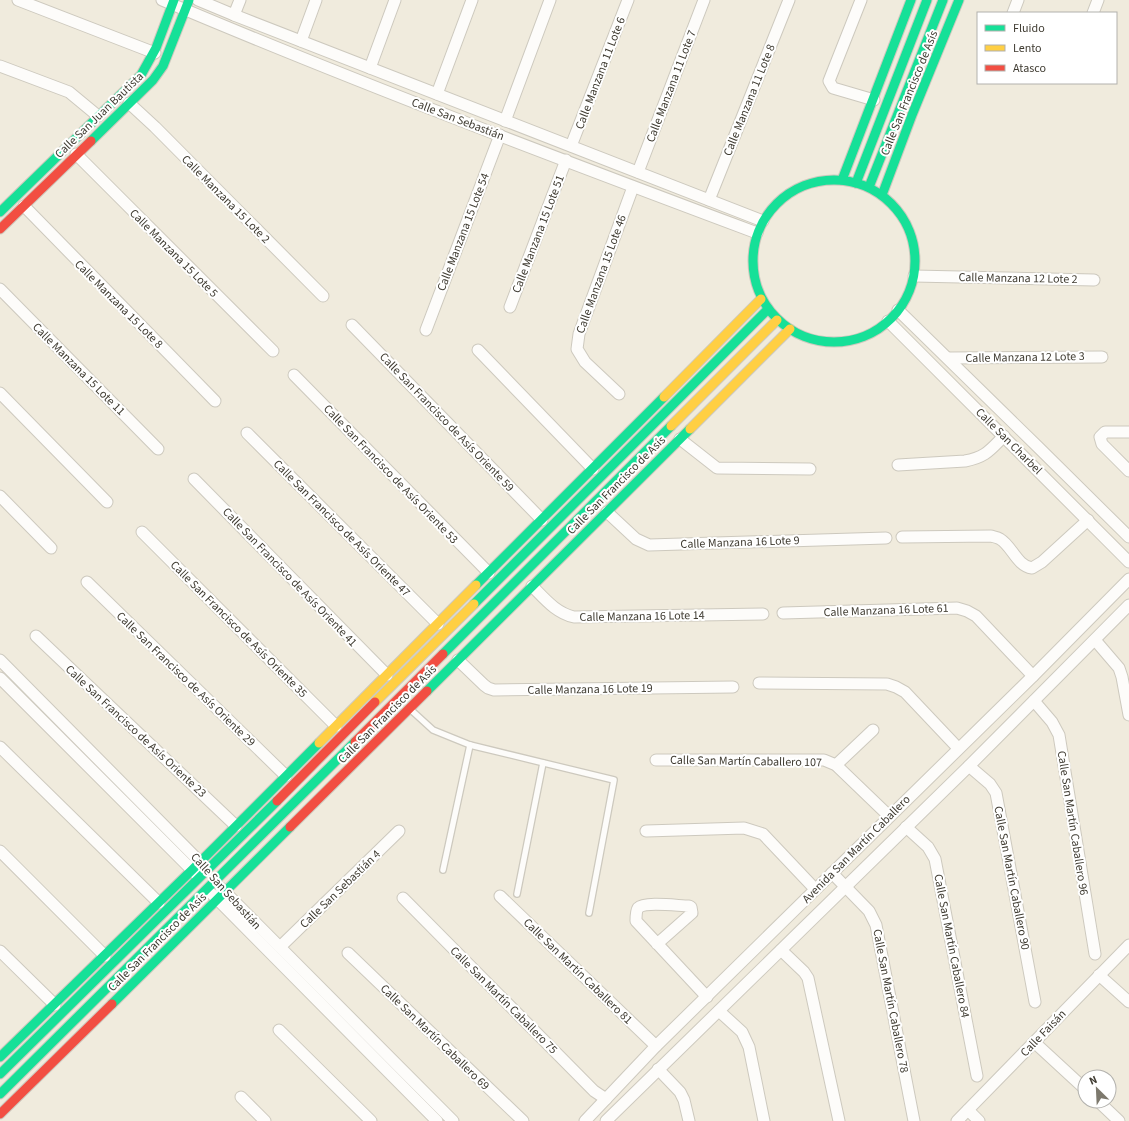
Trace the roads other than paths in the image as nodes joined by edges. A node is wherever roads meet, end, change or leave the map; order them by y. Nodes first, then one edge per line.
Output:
1 (18, 0) edge
2 (198, 0) edge
3 (240, 0) edge
4 (316, 0) edge
5 (395, 0) edge
6 (472, 0) edge
7 (550, 0) edge
8 (628, 0) edge
9 (704, 0) edge
10 (789, 0) edge
11 (861, 0) edge
12 (911, 0) edge
13 (927, 0) edge
14 (943, 0) edge
15 (959, 0) edge
16 (1018, 0) edge
17 (1098, 0) edge
18 (169, 1) edge
19 (188, 5) edge
20 (1013, 12) edge
21 (1093, 12) edge
22 (234, 15) junction
23 (301, 41) junction
24 (155, 52) junction
25 (0, 66) edge
26 (370, 68) junction
27 (437, 94) junction
28 (874, 100) junction
29 (129, 103) junction
30 (98, 116) junction
31 (505, 121) junction
32 (500, 135) junction
33 (572, 146) junction
34 (76, 154) junction
35 (566, 160) junction
36 (638, 172) junction
37 (842, 180) junction
38 (856, 183) junction
39 (633, 186) junction
40 (869, 187) junction
41 (882, 195) junction
42 (710, 200) junction
43 (24, 206) junction
44 (0, 212) edge
45 (763, 221) junction
46 (0, 229) edge
47 (757, 233) junction
48 (914, 276) junction
49 (1094, 280) dead end
50 (0, 289) edge
51 (323, 296) dead end
52 (761, 299) junction
53 (510, 307) dead end
54 (768, 310) junction
55 (898, 310) junction
56 (777, 320) junction
57 (888, 321) junction
58 (352, 325) dead end
59 (790, 329) junction
60 (426, 330) dead end
61 (478, 350) dead end
62 (273, 351) dead end
63 (1102, 356) dead end
64 (948, 358) junction
65 (294, 375) dead end
66 (0, 393) edge
67 (619, 394) dead end
68 (215, 401) dead end
69 (1129, 432) edge
70 (247, 433) dead end
71 (1004, 436) junction
72 (680, 439) junction
73 (158, 449) dead end
74 (898, 465) dead end
75 (593, 469) junction
76 (810, 469) dead end
77 (1129, 471) edge
78 (194, 479) dead end
79 (0, 496) edge
80 (107, 502) dead end
81 (607, 512) junction
82 (542, 520) junction
83 (1088, 520) junction
84 (142, 532) dead end
85 (902, 537) dead end
86 (1129, 537) edge
87 (886, 538) dead end
88 (51, 548) dead end
89 (1129, 562) edge
90 (488, 573) junction
91 (1129, 579) edge
92 (87, 582) dead end
93 (532, 586) junction
94 (1129, 605) edge
95 (783, 613) dead end
96 (763, 614) dead end
97 (438, 624) junction
98 (36, 636) dead end
99 (1095, 640) junction
100 (0, 660) edge
101 (458, 660) junction
102 (387, 675) junction
103 (1033, 676) junction
104 (0, 678) edge
105 (759, 683) dead end
106 (733, 687) dead end
107 (1034, 701) junction
108 (409, 709) junction
109 (1129, 715) edge
110 (336, 726) junction
111 (873, 730) dead end
112 (470, 745) junction
113 (0, 748) edge
114 (958, 748) junction
115 (656, 760) dead end
116 (543, 763) junction
117 (836, 765) junction
118 (969, 766) junction
119 (286, 776) junction
120 (889, 816) junction
121 (236, 826) junction
122 (906, 827) junction
123 (399, 831) dead end
124 (646, 831) dead end
125 (0, 851) edge
126 (204, 866) junction
127 (443, 870) dead end
128 (832, 873) junction
129 (196, 874) junction
130 (212, 885) junction
131 (846, 886) junction
132 (815, 890) junction
133 (518, 894) dead end
134 (221, 896) junction
135 (500, 896) dead end
136 (403, 898) dead end
137 (159, 903) junction
138 (589, 913) dead end
139 (657, 944) junction
140 (1129, 945) edge
141 (280, 948) junction
142 (781, 950) junction
143 (0, 951) edge
144 (348, 953) dead end
145 (1095, 954) dead end
146 (105, 956) junction
147 (1099, 975) junction
148 (707, 997) junction
149 (1035, 1002) dead end
150 (1129, 1002) edge
151 (55, 1005) junction
152 (718, 1011) junction
153 (278, 1030) dead end
154 (1034, 1042) junction
155 (656, 1046) junction
156 (1, 1055) edge
157 (658, 1069) junction
158 (0, 1074) edge
159 (977, 1076) dead end
160 (1077, 1082) edge
161 (0, 1094) edge
162 (241, 1097) dead end
163 (606, 1100) junction
164 (1106, 1109) edge
165 (968, 1110) junction
166 (0, 1114) edge
167 (265, 1121) edge
168 (371, 1121) edge
169 (437, 1121) edge
170 (453, 1121) edge
171 (523, 1121) edge
172 (585, 1121) edge
173 (606, 1121) edge
174 (689, 1121) edge
175 (764, 1121) edge
176 (839, 1121) edge
177 (914, 1121) edge
178 (957, 1121) edge
179 (979, 1121) edge
180 (1119, 1121) edge

1 - 24 street
2 - 22 street, Calle San Sebastián
3 - 22 street
4 - 23 street
5 - 26 street
6 - 27 street
7 - 31 street
8 - 33 street, Calle Manzana 11 Lote 6
9 - 36 street, Calle Manzana 11 Lote 7
10 - 42 street, Calle Manzana 11 Lote 8
11 - 28 street
12 - 28 main road
13 - 38 main road, Calle San Francisco de Asís
14 - 40 main road, Calle San Francisco de Asís
15 - 41 main road, Calle San Francisco de Asís
16 - 20 street
17 - 21 street
18 - 19 street, Calle San Sebastián
18 - 24 main road, Calle San Juan Bautista
19 - 29 main road, Calle San Juan Bautista
19 - 32 street, Calle San Sebastián
22 - 23 street, Calle San Sebastián
23 - 26 street, Calle San Sebastián
24 - 30 main road, Calle San Juan Bautista
25 - 30 street
26 - 27 street, Calle San Sebastián
27 - 31 street, Calle San Sebastián
28 - 37 main road
29 - 34 main road, Calle San Juan Bautista
29 - 51 street, Calle Manzana 15 Lote 2
30 - 44 main road, Calle San Juan Bautista
31 - 33 street, Calle San Sebastián
32 - 35 street, Calle San Sebastián
32 - 60 street, Calle Manzana 15 Lote 54
33 - 36 street, Calle San Sebastián
34 - 43 main road, Calle San Juan Bautista
34 - 62 street, Calle Manzana 15 Lote 5
35 - 39 street, Calle San Sebastián
35 - 53 street, Calle Manzana 15 Lote 51
36 - 42 street, Calle San Sebastián
37 - 38 main road
37 - 45 main road
38 - 40 main road
39 - 47 street, Calle San Sebastián
39 - 67 street, Calle Manzana 15 Lote 46
40 - 41 main road
41 - 48 main road
42 - 45 street, Calle San Sebastián
43 - 46 main road, Calle San Juan Bautista
43 - 68 street, Calle Manzana 15 Lote 8
45 - 47 main road
47 - 52 main road
48 - 49 street, Calle Manzana 12 Lote 2
48 - 55 main road
50 - 73 street, Calle Manzana 15 Lote 11
52 - 54 main road
52 - 75 main road, Calle San Francisco de Asís
54 - 56 main road
54 - 126 main road, Calle San Francisco de Asís
55 - 57 main road
55 - 64 street, Calle San Charbel
56 - 59 main road
56 - 130 main road, Calle San Francisco de Asís
57 - 59 main road
57 - 71 street, Calle San Charbel
58 - 82 street, Calle San Francisco de Asís Oriente 59
59 - 72 main road, Calle San Francisco de Asís
61 - 75 street
63 - 64 street, Calle Manzana 12 Lote 3
64 - 86 street, Calle San Charbel
65 - 90 street, Calle San Francisco de Asís Oriente 53
66 - 80 street
69 - 77 street
70 - 97 street, Calle San Francisco de Asís Oriente 47
71 - 74 street
71 - 83 street, Calle San Charbel
72 - 76 street
72 - 81 main road, Calle San Francisco de Asís
75 - 82 main road, Calle San Francisco de Asís
78 - 102 street, Calle San Francisco de Asís Oriente 41
79 - 88 street
81 - 87 street, Calle Manzana 16 Lote 9
81 - 93 main road, Calle San Francisco de Asís
82 - 90 main road, Calle San Francisco de Asís
83 - 85 street
83 - 89 street, Calle San Charbel
84 - 110 street, Calle San Francisco de Asís Oriente 35
90 - 97 main road, Calle San Francisco de Asís
91 - 103 street, Avenida San Martín Caballero
92 - 119 street, Calle San Francisco de Asís Oriente 29
93 - 96 street, Calle Manzana 16 Lote 14
93 - 101 main road, Calle San Francisco de Asís
94 - 99 street, Avenida San Martín Caballero
95 - 103 street, Calle Manzana 16 Lote 61
97 - 102 main road, Calle San Francisco de Asís
98 - 121 street, Calle San Francisco de Asís Oriente 23
99 - 107 street, Avenida San Martín Caballero
99 - 109 street
100 - 126 street, Calle San Sebastián
101 - 106 street, Calle Manzana 16 Lote 19
101 - 108 main road, Calle San Francisco de Asís
102 - 110 main road, Calle San Francisco de Asís
103 - 114 street, Avenida San Martín Caballero
104 - 129 street, Calle San Sebastián
105 - 114 street
107 - 118 street, Avenida San Martín Caballero
107 - 145 street, Calle San Martín Caballero 96
108 - 112 lane
108 - 134 main road, Calle San Francisco de Asís
110 - 119 main road, Calle San Francisco de Asís
111 - 117 street, Calle San Martín Caballero 107
112 - 116 lane
112 - 127 lane
113 - 137 street
114 - 120 street, Avenida San Martín Caballero
115 - 117 street, Calle San Martín Caballero 107
116 - 133 lane
116 - 138 lane
117 - 120 street, Calle San Martín Caballero 107
118 - 122 street, Avenida San Martín Caballero
118 - 149 street, Calle San Martín Caballero 90
119 - 121 main road, Calle San Francisco de Asís
120 - 128 street, Avenida San Martín Caballero
121 - 126 main road, Calle San Francisco de Asís
122 - 131 street, Avenida San Martín Caballero
122 - 159 street, Calle San Martín Caballero 84
123 - 141 street, Calle San Sebastián 4
124 - 132 street
125 - 146 street
126 - 129 main road, Calle San Francisco de Asís
126 - 130 street, Calle San Sebastián
128 - 131 street, Calle San Martín Caballero 78
128 - 132 street, Avenida San Martín Caballero
129 - 130 street, Calle San Sebastián
129 - 137 main road, Calle San Francisco de Asís
129 - 158 main road, Calle San Francisco de Asís
130 - 134 street, Calle San Sebastián
130 - 161 main road, Calle San Francisco de Asís
131 - 142 street, Avenida San Martín Caballero
131 - 177 street, Calle San Martín Caballero 78
132 - 148 street, Avenida San Martín Caballero
134 - 141 street, Calle San Sebastián
134 - 166 main road, Calle San Francisco de Asís
134 - 169 street, Calle San Sebastián
135 - 155 street, Calle San Martín Caballero 81
136 - 163 street, Calle San Martín Caballero 75
137 - 146 main road, Calle San Francisco de Asís
139 - 139 street
139 - 148 street
140 - 147 street, Calle Faisán
141 - 170 street, Calle San Sebastián
142 - 152 street, Avenida San Martín Caballero
142 - 176 street
143 - 151 street
144 - 171 street, Calle San Martín Caballero 69
146 - 151 main road, Calle San Francisco de Asís
147 - 150 street
147 - 154 street, Calle Faisán
148 - 155 street, Avenida San Martín Caballero
151 - 156 main road, Calle San Francisco de Asís
152 - 157 street, Avenida San Martín Caballero
152 - 175 street
153 - 168 street
154 - 160 street
154 - 165 street, Calle Faisán
155 - 163 street, Avenida San Martín Caballero
157 - 173 street, Avenida San Martín Caballero
157 - 174 street
162 - 167 street
163 - 172 street, Avenida San Martín Caballero
164 - 180 street
165 - 178 street, Calle Faisán
165 - 179 street

